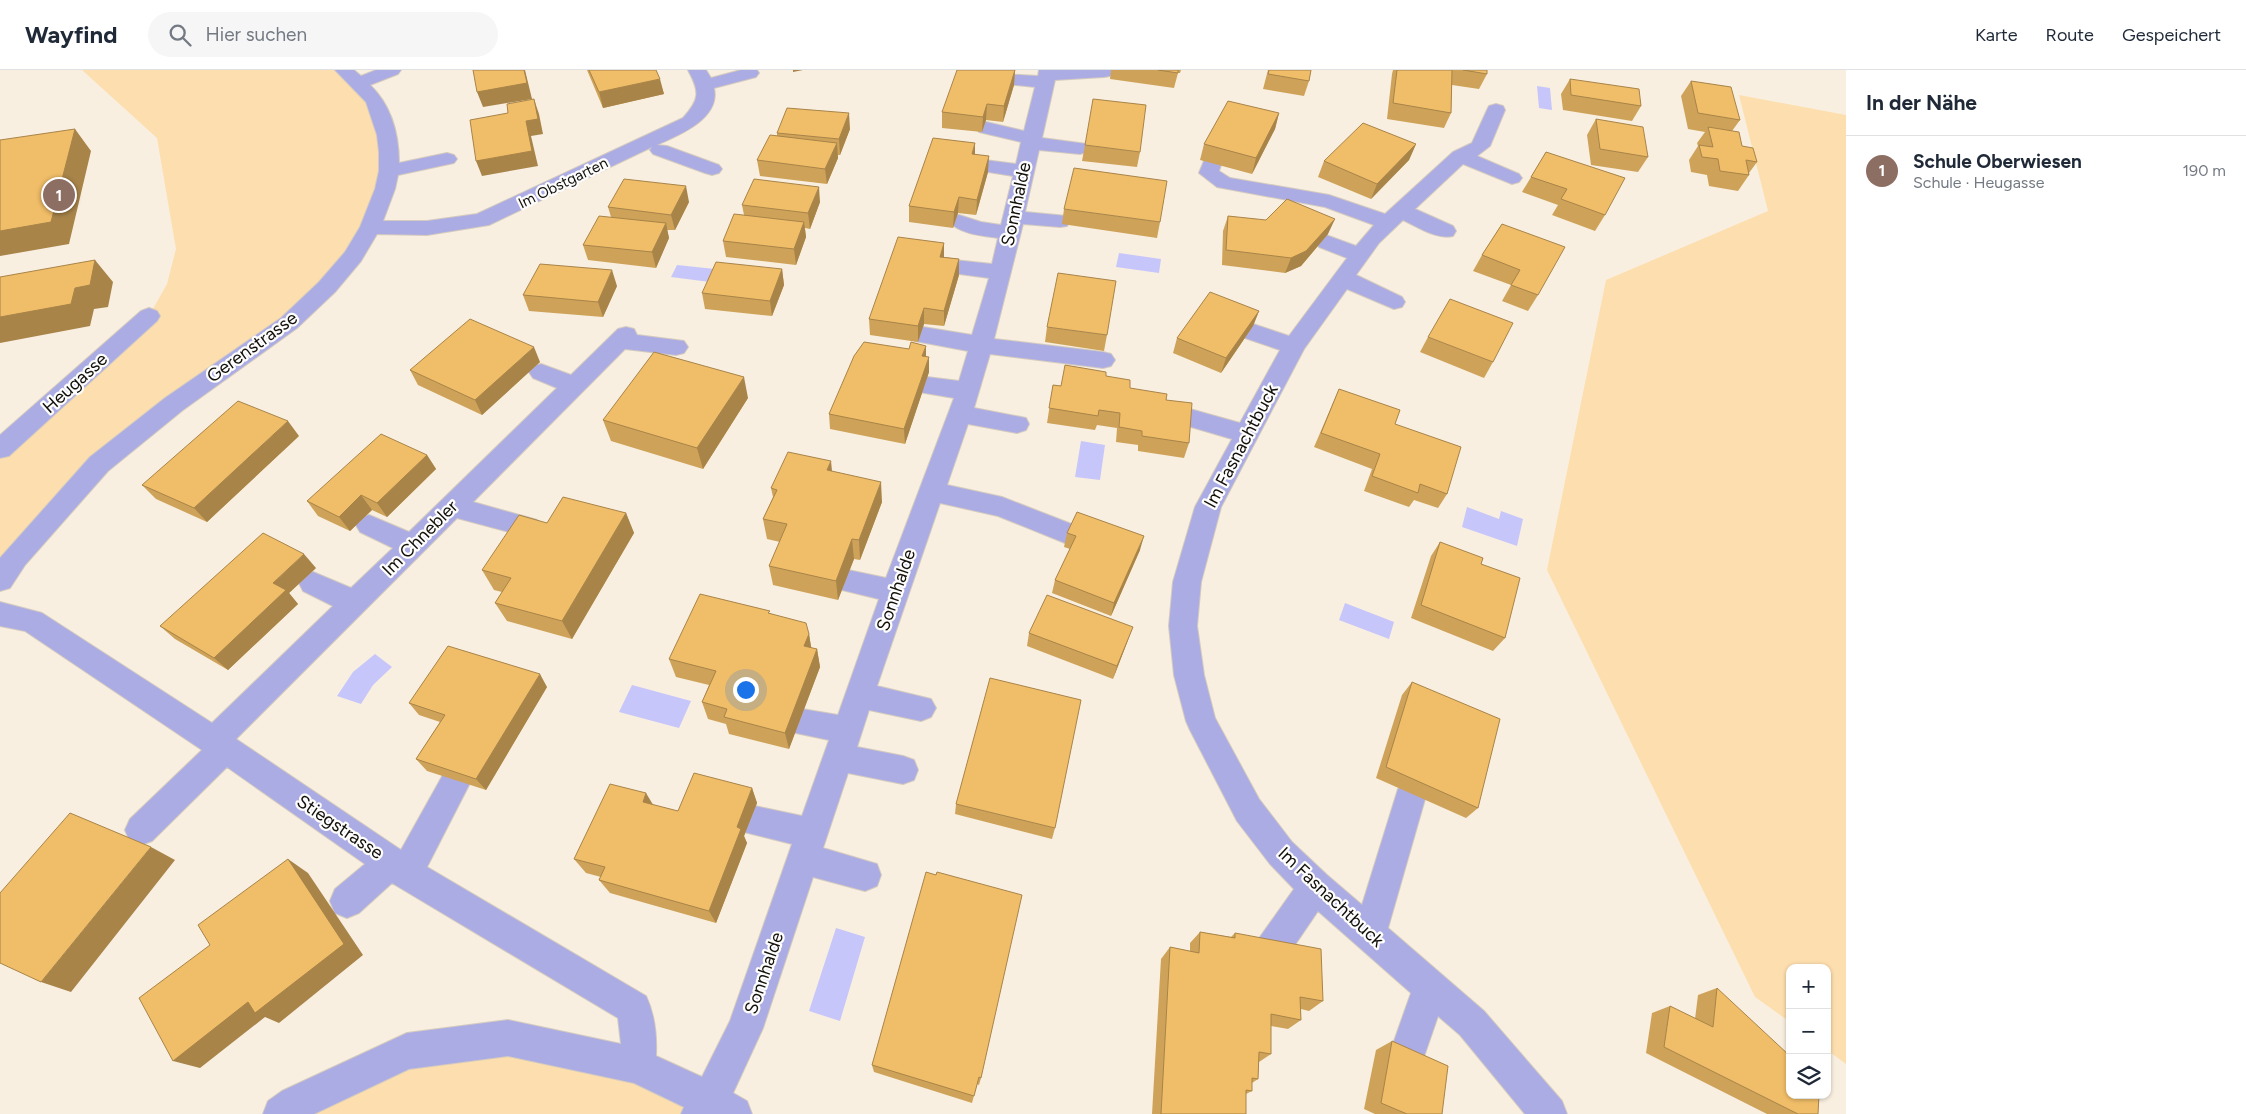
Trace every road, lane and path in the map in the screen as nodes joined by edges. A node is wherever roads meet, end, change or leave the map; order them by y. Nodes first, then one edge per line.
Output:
1 (392, 70) edge
2 (1104, 72) dead end
3 (750, 73) dead end
4 (352, 76) edge
5 (1046, 76) edge
6 (702, 78) edge
7 (1001, 79) edge
8 (1496, 110) dead end
9 (986, 128) edge
10 (1030, 141) junction
11 (1080, 148) dead end
12 (660, 150) dead end
13 (1460, 156) junction
14 (446, 159) dead end
15 (977, 165) edge
16 (1211, 165) edge
17 (712, 169) dead end
18 (388, 171) junction
19 (1024, 171) junction
20 (1512, 178) dead end
21 (1395, 217) junction
22 (959, 221) edge
23 (1060, 221) dead end
24 (1012, 225) junction
25 (370, 228) junction
26 (1446, 231) dead end
27 (1326, 242) edge
28 (1360, 255) junction
29 (945, 266) edge
30 (1001, 272) junction
31 (1342, 278) junction
32 (1394, 302) dead end
33 (149, 316) dead end
34 (1253, 332) edge
35 (923, 334) edge
36 (981, 345) junction
37 (1294, 346) junction
38 (676, 347) dead end
39 (1103, 360) dead end
40 (541, 372) dead end
41 (574, 386) junction
42 (927, 386) edge
43 (964, 403) junction
44 (1190, 418) edge
45 (1017, 424) dead end
46 (9, 430) edge
47 (1246, 434) junction
48 (0, 449) edge
49 (931, 491) junction
50 (452, 507) junction
51 (369, 525) dead end
52 (528, 527) edge
53 (1065, 532) edge
54 (413, 545) junction
55 (0, 580) edge
56 (848, 580) edge
57 (313, 583) dead end
58 (896, 591) junction
59 (354, 603) junction
60 (0, 614) edge
61 (860, 695) junction
62 (921, 708) dead end
63 (802, 722) edge
64 (219, 744) junction
65 (844, 744) junction
66 (902, 770) dead end
67 (455, 783) edge
68 (1409, 799) edge
69 (754, 820) dead end
70 (141, 830) dead end
71 (808, 846) junction
72 (398, 867) junction
73 (865, 875) dead end
74 (1316, 887) junction
75 (347, 901) dead end
76 (1370, 934) junction
77 (1272, 949) edge
78 (1430, 988) junction
79 (1406, 1058) edge
80 (637, 1066) junction
81 (715, 1109) edge
82 (281, 1114) edge
83 (1548, 1114) edge

1 - 4 street
2 - 5 street
3 - 6 street
4 - 18 street, Gerenstrasse
5 - 7 street
5 - 10 street, Sonnhalde
6 - 25 street, Im Obstgarten
8 - 13 street, Im Fasnachtbuck
9 - 10 street
10 - 11 street
10 - 19 street, Sonnhalde
12 - 17 street
13 - 20 street
13 - 21 street, Im Fasnachtbuck
14 - 18 street
15 - 19 street
16 - 21 street
18 - 25 street, Gerenstrasse
19 - 24 street, Sonnhalde
21 - 26 street
21 - 28 street, Im Fasnachtbuck
22 - 24 street
23 - 24 street
24 - 30 street, Sonnhalde
25 - 55 street, Gerenstrasse
27 - 28 street
28 - 31 street, Im Fasnachtbuck
29 - 30 street
30 - 36 street, Sonnhalde
31 - 32 street
31 - 37 street, Im Fasnachtbuck
33 - 46 street, Heugasse
34 - 37 street
35 - 36 street
36 - 39 street
36 - 43 street, Sonnhalde
37 - 47 street, Im Fasnachtbuck
38 - 41 street, Im Chnebler
40 - 41 street
41 - 50 street, Im Chnebler
42 - 43 street
43 - 45 street
43 - 49 street, Sonnhalde
44 - 47 street
46 - 48 street, Heugasse
47 - 74 street, Im Fasnachtbuck
49 - 53 street
49 - 58 street, Sonnhalde
50 - 52 street
50 - 54 street, Im Chnebler
51 - 54 street
54 - 59 street, Im Chnebler
56 - 58 street
57 - 59 street
58 - 61 street, Sonnhalde
59 - 64 street, Im Chnebler
60 - 64 street, Stiegstrasse
61 - 62 street
61 - 65 street, Sonnhalde
63 - 65 street
64 - 70 street, Im Chnebler
64 - 72 street, Stiegstrasse
65 - 66 street
65 - 71 street, Sonnhalde
67 - 72 street
68 - 76 street
69 - 71 street
71 - 73 street
71 - 81 street, Sonnhalde
72 - 75 street
72 - 80 street, Stiegstrasse
74 - 76 street, Im Fasnachtbuck
74 - 77 street
76 - 78 street, Im Fasnachtbuck
78 - 79 street
78 - 83 street, Im Fasnachtbuck
80 - 81 street
80 - 82 street

